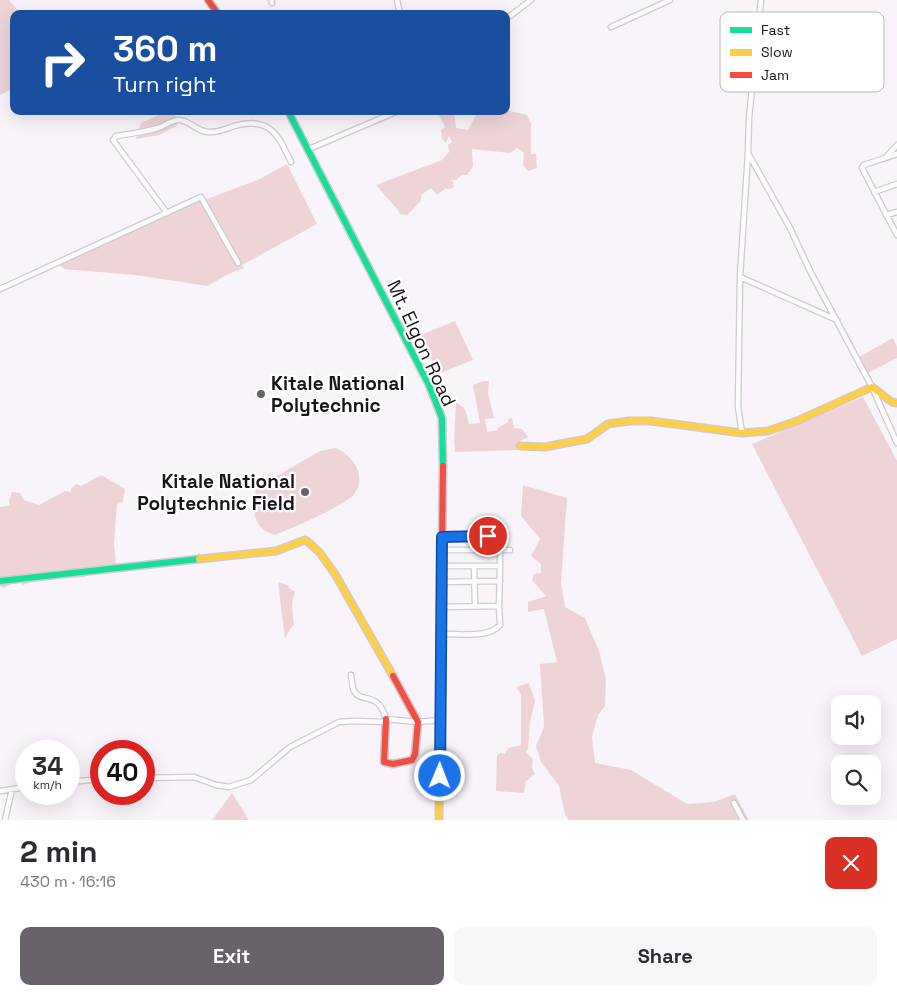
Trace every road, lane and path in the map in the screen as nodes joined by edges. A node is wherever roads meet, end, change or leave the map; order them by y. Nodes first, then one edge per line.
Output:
1 (531, 0) edge
2 (670, 0) edge
3 (510, 16) edge
4 (611, 27) dead end
5 (752, 92) edge
6 (290, 115) edge
7 (389, 115) edge
8 (897, 146) edge
9 (309, 149) junction
10 (748, 153) junction
11 (897, 154) edge
12 (885, 158) junction
13 (291, 162) dead end
14 (897, 184) edge
15 (874, 192) junction
16 (897, 212) edge
17 (167, 213) junction
18 (886, 215) junction
19 (897, 235) edge
20 (238, 263) dead end
21 (740, 277) junction
22 (0, 289) edge
23 (838, 320) junction
24 (872, 388) junction
25 (897, 403) edge
26 (742, 433) junction
27 (897, 443) edge
28 (520, 446) dead end
29 (501, 536) dead end
30 (442, 537) junction
31 (441, 550) junction
32 (510, 550) dead end
33 (500, 551) junction
34 (442, 566) junction
35 (474, 566) junction
36 (500, 566) junction
37 (0, 581) edge
38 (474, 581) junction
39 (500, 581) junction
40 (442, 582) junction
41 (475, 606) junction
42 (499, 606) junction
43 (441, 607) junction
44 (442, 634) junction
45 (351, 675) dead end
46 (441, 720) junction
47 (386, 721) junction
48 (418, 722) junction
49 (155, 778) edge
50 (12, 788) junction
51 (15, 788) edge
52 (0, 791) edge
53 (734, 803) dead end
54 (5, 820) edge
55 (439, 820) edge
56 (743, 820) edge

1 - 3 street
2 - 4 street
5 - 10 street
6 - 9 street, Mt. Elgon Road
7 - 9 street
8 - 12 street
9 - 30 street, Mt. Elgon Road
10 - 21 street
10 - 23 street
11 - 12 street
12 - 15 street
13 - 17 street
14 - 15 street
15 - 18 street
16 - 18 street
17 - 20 street
17 - 22 street
18 - 19 street
21 - 23 street
21 - 26 street
23 - 24 street
24 - 25 street
24 - 26 street
24 - 27 street
26 - 28 street
29 - 30 street
30 - 31 street, Mt. Elgon Road
31 - 33 street
31 - 34 street, Mt. Elgon Road
32 - 33 street
33 - 36 street
34 - 35 street
34 - 40 street, Mt. Elgon Road
35 - 36 street
35 - 38 street
36 - 39 street
37 - 48 street
38 - 39 street
38 - 40 street
38 - 41 street
39 - 42 street
40 - 43 street, Mt. Elgon Road
41 - 42 street
41 - 43 street
42 - 44 street
43 - 44 street, Mt. Elgon Road
44 - 46 street, Mt. Elgon Road
45 - 47 street
46 - 48 street
46 - 55 street, Mt. Elgon Road
47 - 48 street
47 - 48 street
47 - 49 street
50 - 51 street
50 - 52 street
50 - 54 street
53 - 56 street

